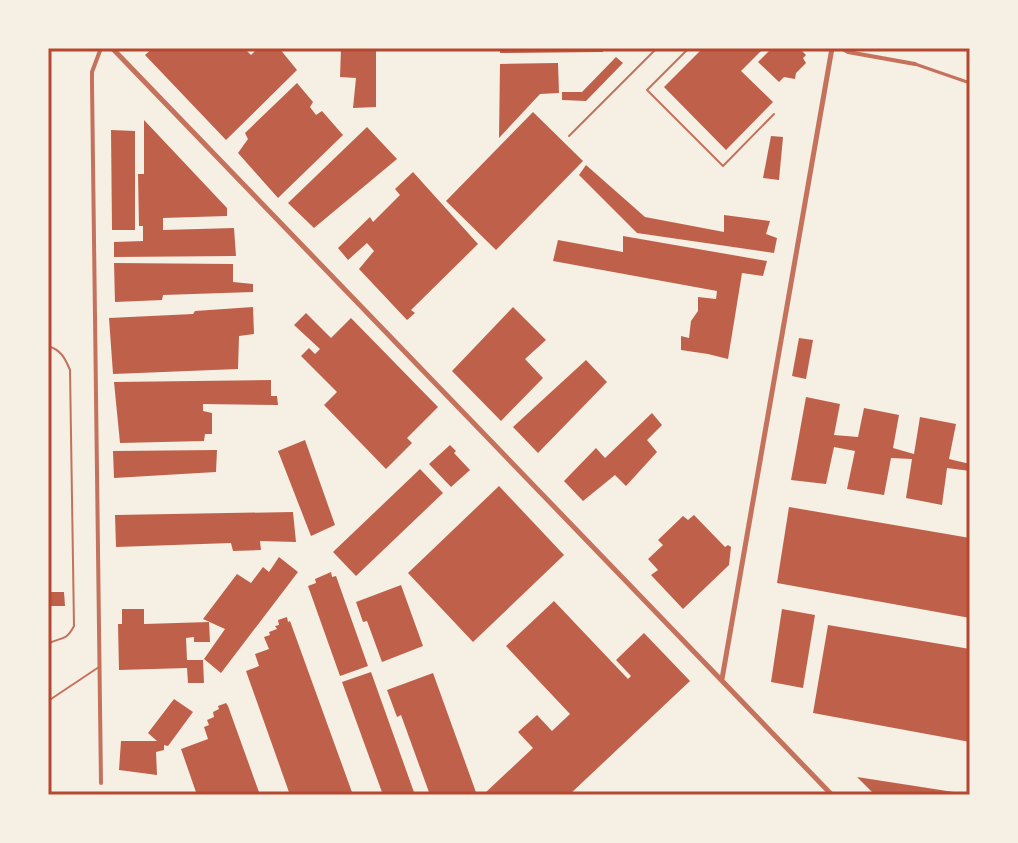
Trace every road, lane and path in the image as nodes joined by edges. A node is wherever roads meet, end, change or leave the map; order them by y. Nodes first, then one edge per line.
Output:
1 (101, 48) edge
2 (112, 48) edge
3 (657, 48) edge
4 (689, 48) edge
5 (832, 48) edge
6 (841, 48) edge
7 (915, 64) joint
8 (970, 83) edge
9 (774, 114) dead end
10 (569, 136) dead end
11 (48, 346) edge
12 (49, 642) edge
13 (100, 666) junction
14 (721, 680) junction
15 (48, 701) edge
16 (101, 783) dead end
17 (832, 795) edge

1 - 13 street
2 - 14 street
3 - 10 lane
4 - 9 lane
5 - 14 street
6 - 7 street
7 - 8 street
11 - 12 lane
13 - 15 lane
13 - 16 street
14 - 17 street

